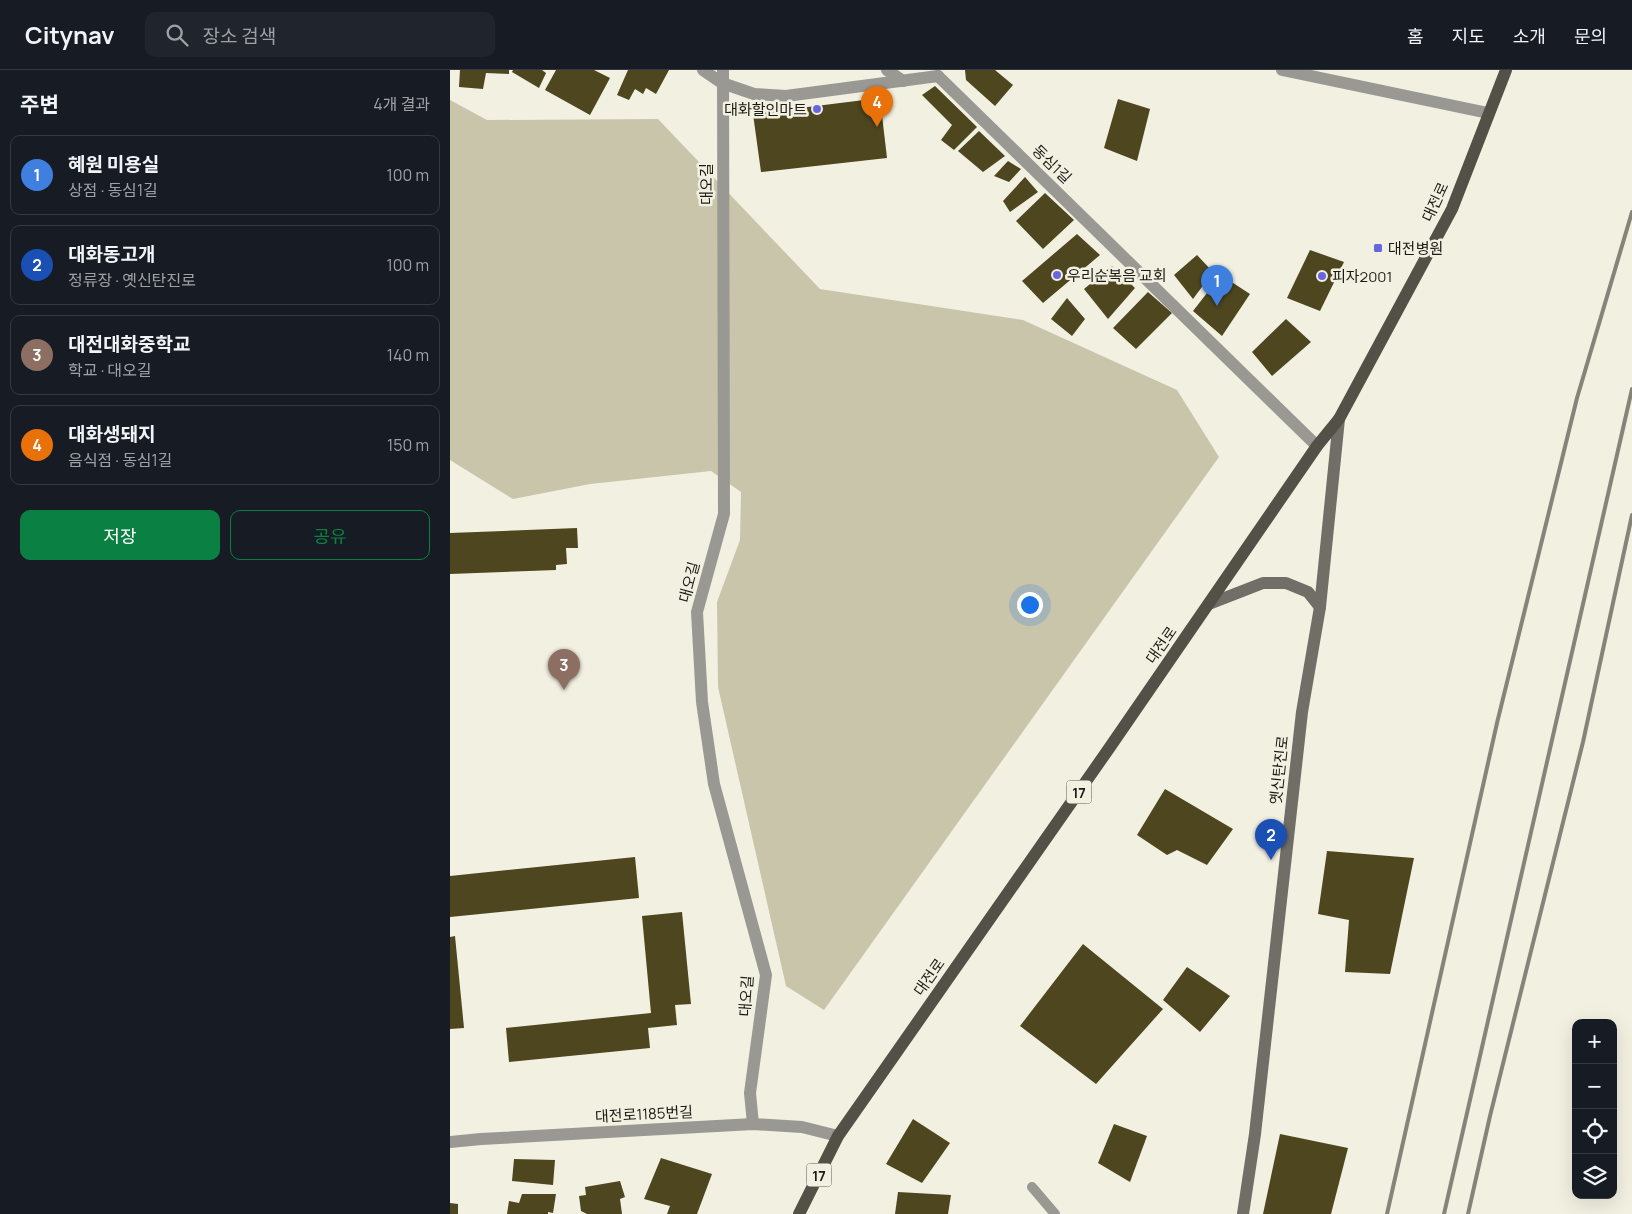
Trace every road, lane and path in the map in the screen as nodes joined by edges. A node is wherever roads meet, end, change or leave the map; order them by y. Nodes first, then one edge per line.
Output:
1 (703, 70) edge
2 (723, 70) edge
3 (887, 70) edge
4 (1282, 70) edge
5 (1506, 70) edge
6 (939, 73) edge
7 (903, 81) junction
8 (722, 84) junction
9 (1488, 113) junction
10 (1339, 419) junction
11 (1317, 446) junction
12 (1209, 604) junction
13 (1320, 607) junction
14 (753, 1124) junction
15 (838, 1136) junction
16 (450, 1142) edge
17 (1032, 1187) dead end
18 (799, 1214) edge
19 (1055, 1214) edge
20 (1243, 1214) edge

1 - 8 street, 동심1길
2 - 8 street, 대오길
3 - 7 street
4 - 9 street
5 - 9 main road, 대전로 / 17
6 - 7 street, 동심1길
6 - 11 street, 동심1길
7 - 8 street, 동심1길
8 - 14 street, 대오길
9 - 10 main road, 대전로 / 17
10 - 11 main road, 대전로 / 17
10 - 13 street, 옛신탄진로
11 - 12 main road, 대전로 / 17
12 - 13 street
12 - 15 main road, 대전로 / 17
13 - 20 street, 옛신탄진로
14 - 15 street, 대전로1185번길
14 - 16 street, 대전로1185번길
15 - 18 main road, 대전로 / 17
17 - 19 lane

